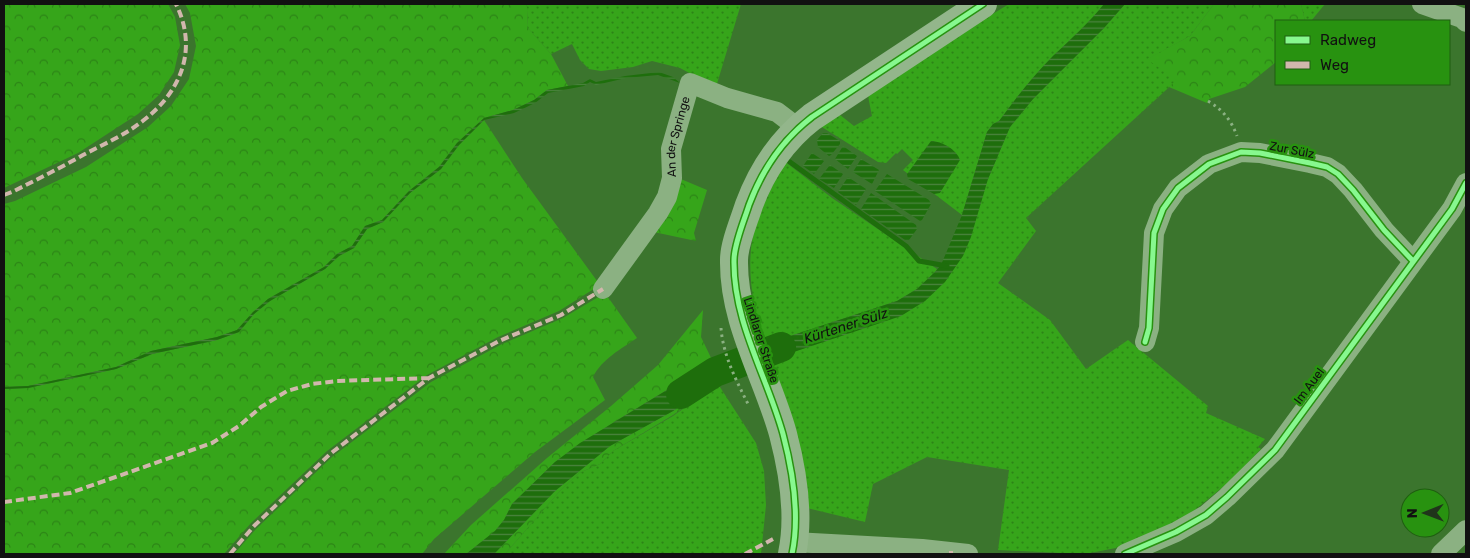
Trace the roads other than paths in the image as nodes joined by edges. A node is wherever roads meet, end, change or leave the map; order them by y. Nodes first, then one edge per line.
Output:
1 (983, 4) edge
2 (1422, 4) edge
3 (1466, 22) edge
4 (798, 128) junction
5 (1466, 183) edge
6 (1413, 260) junction
7 (603, 289) dead end
8 (1145, 342) dead end
9 (1466, 530) edge
10 (793, 548) edge
11 (968, 554) edge
12 (1125, 554) edge
13 (1441, 554) edge

1 - 4 main road, Lindlarer Straße
2 - 3 street
4 - 7 street, An der Springe
4 - 10 main road, Lindlarer Straße
5 - 6 street, Im Auel
6 - 8 street, Zur Sülz
6 - 12 street, Im Auel
9 - 13 street
10 - 11 street

